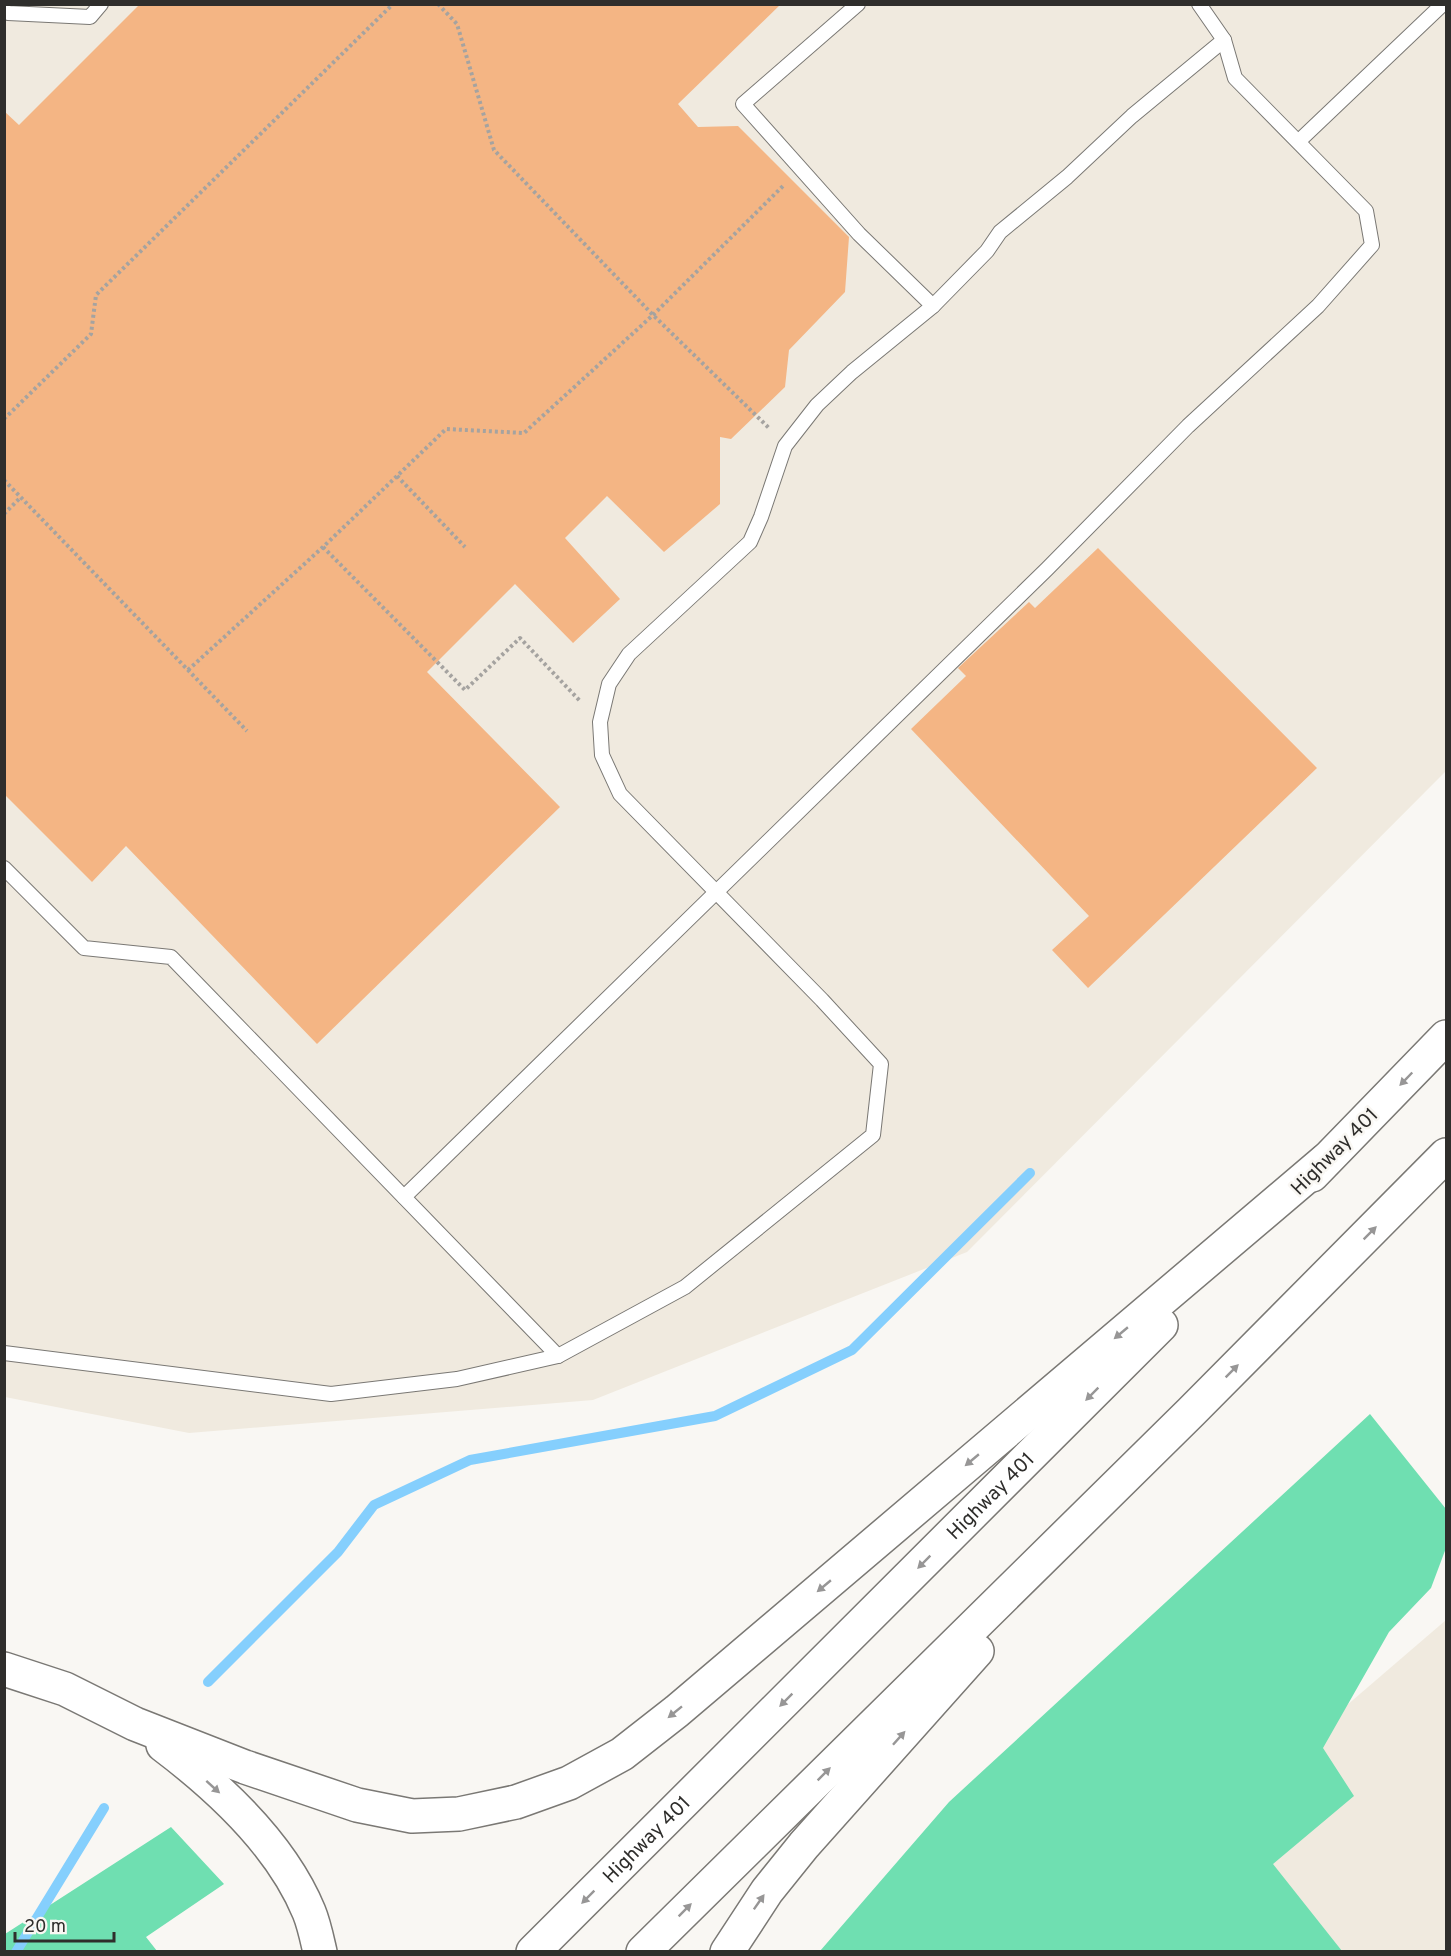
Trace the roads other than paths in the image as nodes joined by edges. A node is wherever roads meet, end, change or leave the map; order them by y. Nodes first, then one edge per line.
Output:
1 (101, 4) edge
2 (858, 4) edge
3 (1199, 4) edge
4 (1443, 4) edge
5 (4, 10) edge
6 (1224, 40) junction
7 (1299, 141) junction
8 (933, 306) junction
9 (4, 868) edge
10 (718, 893) junction
11 (1446, 1037) edge
12 (1446, 1155) edge
13 (1326, 1160) junction
14 (404, 1197) junction
15 (4, 1353) edge
16 (558, 1356) junction
17 (1191, 1412) junction
18 (4, 1669) edge
19 (135, 1724) junction
20 (320, 1952) edge
21 (533, 1952) edge
22 (643, 1952) edge
23 (727, 1952) edge

1 - 5 lane
2 - 8 lane
3 - 6 lane
4 - 7 lane
6 - 7 lane
6 - 8 lane
7 - 10 lane
8 - 10 lane
9 - 14 lane
10 - 14 lane
10 - 16 lane
11 -> 13 highway, Highway 401
17 -> 12 highway
13 -> 19 highway
13 -> 21 highway, Highway 401
14 - 16 lane
15 - 16 lane
22 -> 17 highway
23 -> 17 highway
18 - 19 highway
19 -> 20 highway

